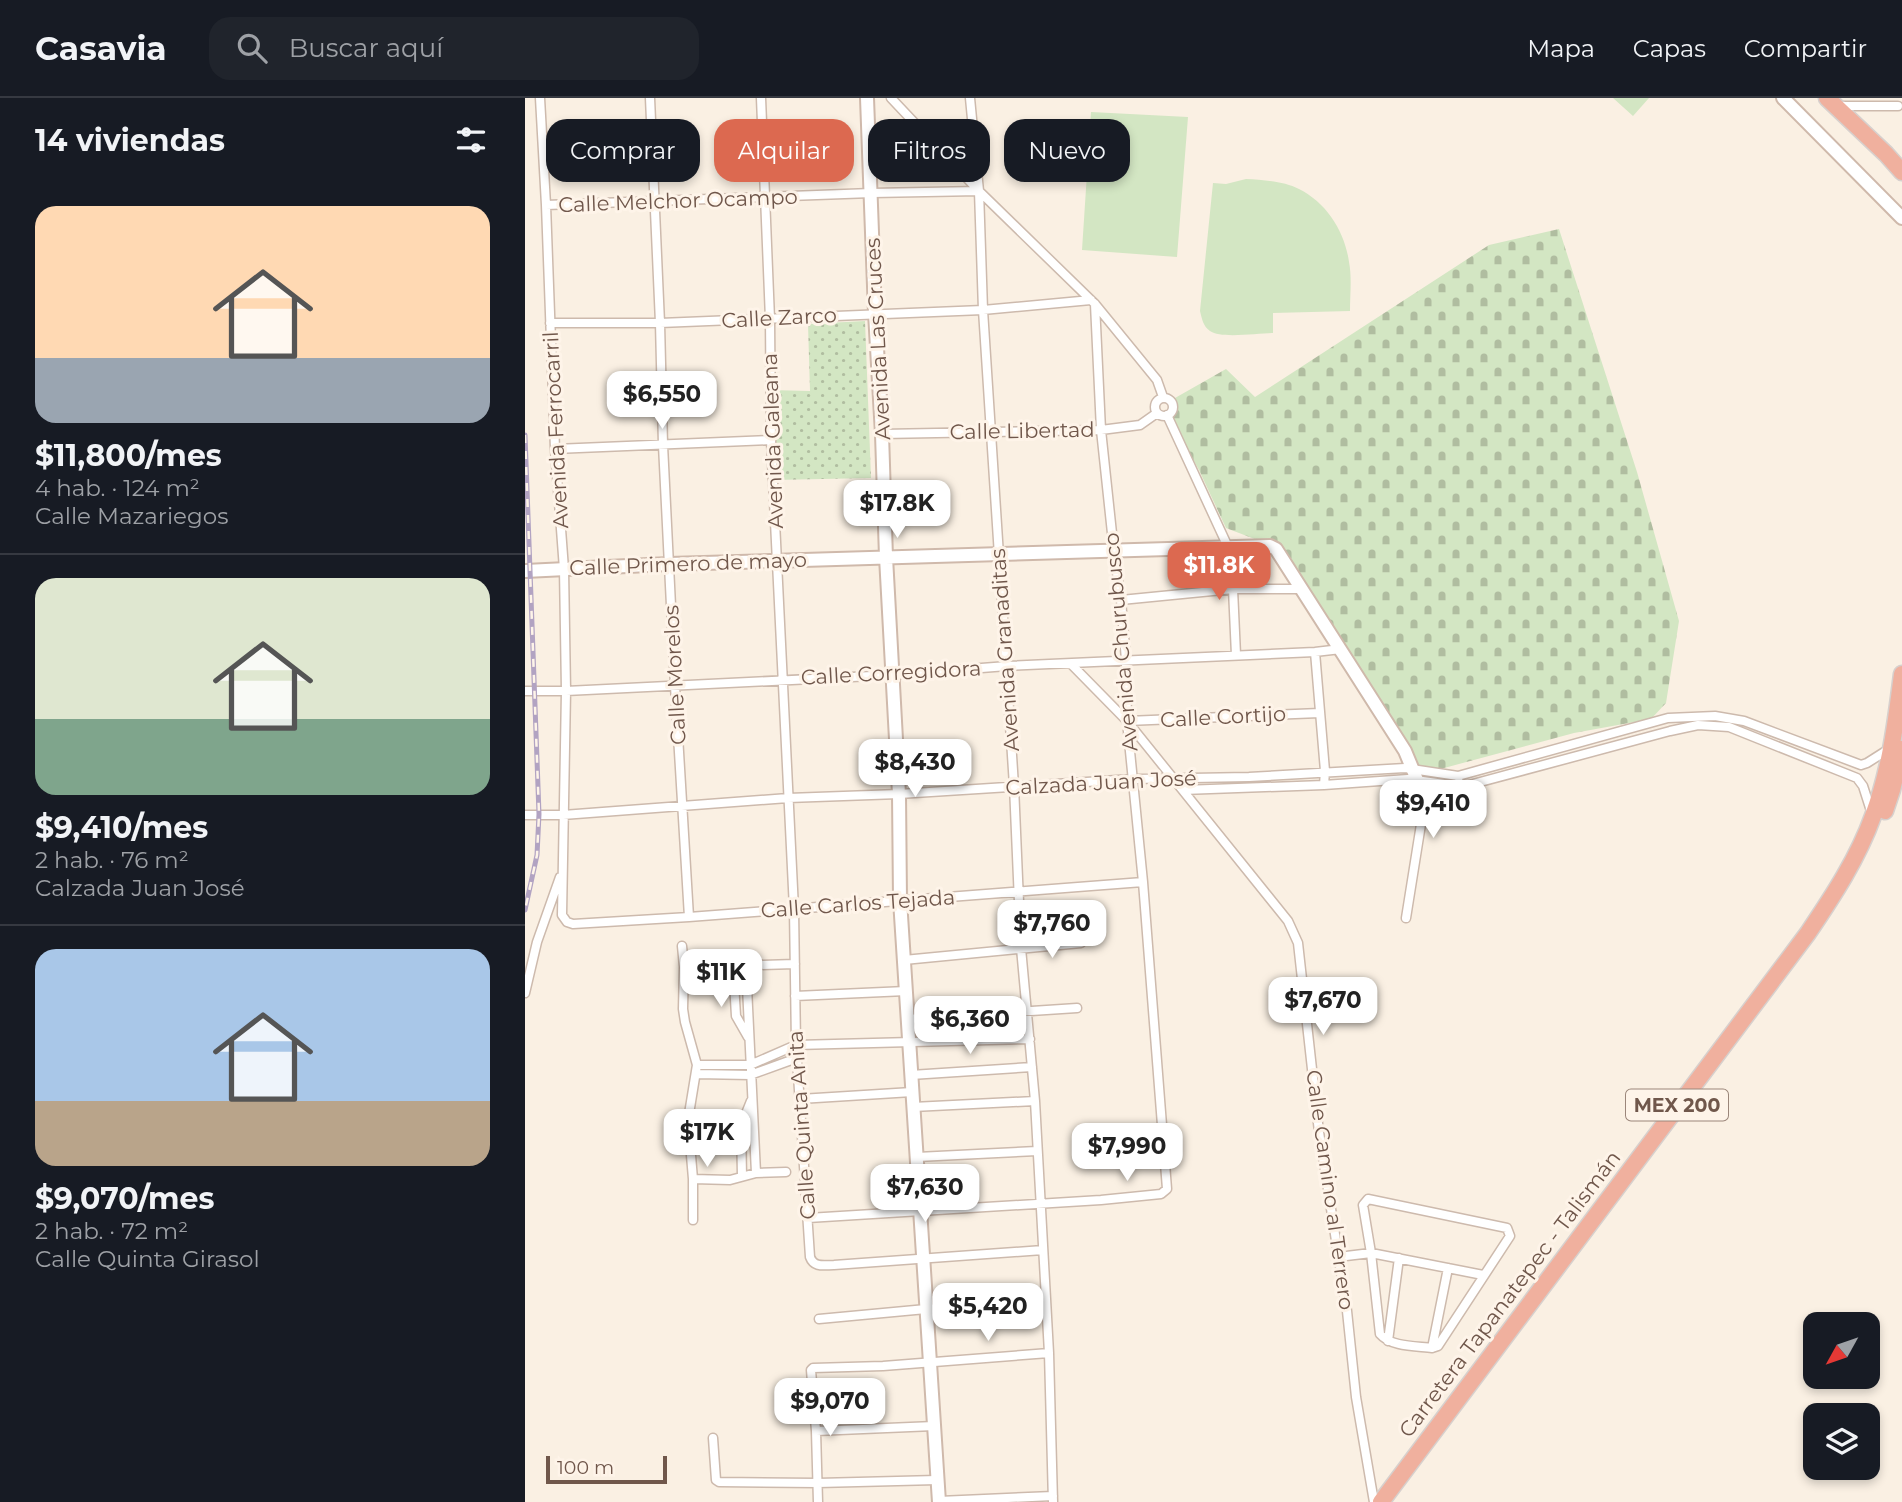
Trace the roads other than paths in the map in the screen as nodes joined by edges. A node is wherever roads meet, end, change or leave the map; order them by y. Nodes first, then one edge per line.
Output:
1 (540, 98) edge
2 (649, 98) edge
3 (761, 98) edge
4 (867, 98) edge
5 (891, 98) edge
6 (970, 98) edge
7 (1783, 98) edge
8 (1831, 102) edge
9 (1899, 104) edge
10 (1894, 152) edge
11 (1902, 172) edge
12 (979, 191) junction
13 (871, 193) junction
14 (764, 198) junction
15 (656, 201) junction
16 (546, 205) junction
17 (1901, 217) edge
18 (1093, 302) junction
19 (983, 310) junction
20 (875, 313) junction
21 (770, 319) junction
22 (550, 323) junction
23 (660, 323) junction
24 (1163, 397) junction
25 (1157, 413) junction
26 (1167, 415) junction
27 (1101, 430) junction
28 (991, 432) junction
29 (882, 434) junction
30 (771, 440) junction
31 (663, 445) junction
32 (555, 449) junction
33 (1229, 547) junction
34 (1114, 552) junction
35 (999, 555) junction
36 (886, 557) junction
37 (778, 562) junction
38 (669, 564) junction
39 (563, 569) junction
40 (525, 571) edge
41 (1233, 589) junction
42 (1302, 589) junction
43 (1121, 600) junction
44 (1341, 649) junction
45 (1315, 652) junction
46 (1236, 655) junction
47 (1126, 660) junction
48 (1071, 664) junction
49 (1007, 666) junction
50 (1902, 674) edge
51 (892, 675) junction
52 (783, 679) junction
53 (675, 686) junction
54 (525, 691) edge
55 (565, 691) junction
56 (1319, 713) junction
57 (1127, 721) junction
58 (1897, 748) edge
59 (1861, 765) junction
60 (1325, 771) junction
61 (1420, 775) junction
62 (1458, 776) junction
63 (1173, 778) junction
64 (1857, 778) junction
65 (1133, 779) junction
66 (1324, 785) junction
67 (1014, 786) junction
68 (1459, 786) junction
69 (1183, 790) junction
70 (899, 794) junction
71 (788, 799) junction
72 (682, 806) junction
73 (525, 815) edge
74 (563, 815) junction
75 (1873, 816) junction
76 (1422, 818) junction
77 (564, 868) junction
78 (1143, 882) junction
79 (1020, 893) junction
80 (900, 900) junction
81 (794, 909) junction
82 (689, 917) junction
83 (1406, 918) dead end
84 (573, 924) joint
85 (1081, 943) dead end
86 (682, 946) dead end
87 (1021, 948) junction
88 (904, 960) junction
89 (795, 964) junction
90 (733, 966) junction
91 (746, 966) junction
92 (684, 967) junction
93 (906, 990) junction
94 (525, 993) edge
95 (795, 996) junction
96 (1077, 1008) dead end
97 (1028, 1011) junction
98 (908, 1019) junction
99 (749, 1038) junction
100 (1030, 1040) junction
101 (909, 1043) junction
102 (796, 1045) junction
103 (797, 1058) junction
104 (750, 1065) junction
105 (1032, 1067) junction
106 (697, 1070) junction
107 (751, 1075) junction
108 (911, 1075) junction
109 (912, 1092) junction
110 (752, 1098) junction
111 (800, 1099) junction
112 (1035, 1101) junction
113 (913, 1107) junction
114 (1038, 1151) junction
115 (917, 1157) junction
116 (786, 1172) dead end
117 (756, 1173) junction
118 (742, 1176) junction
119 (693, 1179) junction
120 (1040, 1202) junction
121 (920, 1210) junction
122 (808, 1218) junction
123 (693, 1220) dead end
124 (1043, 1250) junction
125 (1371, 1253) junction
126 (1339, 1257) junction
127 (923, 1258) junction
128 (1399, 1258) junction
129 (1448, 1268) junction
130 (1483, 1275) junction
131 (1009, 1305) dead end
132 (926, 1309) junction
133 (819, 1319) dead end
134 (1388, 1341) junction
135 (1432, 1348) junction
136 (1049, 1353) junction
137 (930, 1363) junction
138 (934, 1426) junction
139 (815, 1431) junction
140 (713, 1438) dead end
141 (937, 1479) junction
142 (818, 1483) junction
143 (1053, 1499) edge
144 (818, 1502) edge
145 (939, 1502) edge
146 (1374, 1502) edge
147 (1381, 1502) edge
148 (1394, 1502) edge

1 - 16 street, Avenida Ferrocarril
2 - 15 street, Calle Morelos
3 - 14 street, Avenida Galeana
4 - 13 street, Avenida Las Cruces
5 - 12 street
6 - 12 street, Avenida Granaditas
7 - 17 street
8 - 9 street
8 - 10 highway
10 - 11 highway
12 - 13 street, Calle Melchor Ocampo
12 - 18 street
12 - 19 street, Avenida Granaditas
13 - 14 street, Calle Melchor Ocampo
13 - 20 street, Avenida Las Cruces
14 - 15 street, Calle Melchor Ocampo
14 - 21 street, Avenida Galeana
15 - 16 street, Calle Melchor Ocampo
15 - 23 street, Calle Morelos
16 - 22 street, Avenida Ferrocarril
18 - 19 street, Calle Zarco
18 - 24 street
18 - 27 street, Avenida Churubusco
19 - 20 street, Calle Zarco
19 - 28 street, Avenida Granaditas
20 - 21 street, Calle Zarco
20 - 29 street, Avenida Las Cruces
21 - 23 street, Calle Zarco
21 - 30 street, Avenida Galeana
22 - 23 street, Calle Zarco
22 - 32 street, Avenida Ferrocarril
23 - 31 street, Calle Morelos
24 - 25 street
24 - 26 street
25 - 26 street
25 - 27 street, Calle Libertad
26 - 33 street
27 - 28 street, Calle Libertad
27 - 34 street, Avenida Churubusco
28 - 29 street, Calle Libertad
28 - 35 street, Avenida Granaditas
29 - 36 street, Avenida Las Cruces
30 - 31 street
30 - 37 street, Avenida Galeana
31 - 32 street
31 - 38 street, Calle Morelos
32 - 39 street, Avenida Ferrocarril
33 - 34 street, Calle Primero de mayo
33 - 41 street
33 - 42 street, Calle Primero de mayo
34 - 35 street, Calle Primero de mayo
34 - 43 street, Avenida Churubusco
35 - 36 street, Calle Primero de mayo
35 - 49 street, Avenida Granaditas
36 - 37 street, Calle Primero de mayo
36 - 51 street, Avenida Las Cruces
37 - 38 street, Calle Primero de mayo
37 - 52 street, Avenida Galeana
38 - 39 street, Calle Primero de mayo
38 - 53 street, Calle Morelos
39 - 40 street, Calle Primero de mayo
39 - 55 street, Avenida Ferrocarril
41 - 42 street
41 - 43 street
41 - 46 street
42 - 44 street
43 - 47 street, Avenida Churubusco
44 - 45 street, Calle Corregidora
44 - 61 street
45 - 46 street, Calle Corregidora
45 - 56 street
46 - 47 street, Calle Corregidora
47 - 48 street, Calle Corregidora
47 - 57 street, Avenida Churubusco
48 - 49 street, Calle Corregidora
48 - 57 street, Calle Camino al Terrero
49 - 51 street, Calle Corregidora
49 - 67 street, Avenida Granaditas
50 - 58 highway, Carretera Tapanatepec - Talismán / MEX 200
51 - 52 street, Calle Corregidora
51 - 70 street, Avenida Las Cruces
52 - 53 street, Calle Corregidora
52 - 71 street, Avenida Galeana
53 - 55 street, Calle Corregidora
53 - 72 street, Calle Morelos
54 - 55 street, Calle Corregidora
55 - 74 street, Avenida Ferrocarril
56 - 57 street, Calle Cortijo
56 - 60 street
57 - 63 street, Calle Camino al Terrero
57 - 65 street, Avenida Churubusco
58 - 59 street
58 - 75 highway, Carretera Tapanatepec - Talismán / MEX 200
58 - 148 highway, Carretera Tapanatepec - Talismán / MEX 200
59 - 62 street
59 - 64 street
60 - 61 street, Calzada Juan José
60 - 63 street, Calzada Juan José
60 - 66 street
61 - 62 street
61 - 66 street, Calzada Juan José
61 - 68 street
61 - 76 street
62 - 68 street
63 - 65 street, Calzada Juan José
63 - 69 street, Calle Camino al Terrero
64 - 68 street
64 - 75 street
65 - 67 street, Calzada Juan José
65 - 78 street, Avenida Churubusco
66 - 69 street, Calzada Juan José
67 - 70 street, Calzada Juan José
67 - 79 street, Avenida Granaditas
68 - 76 street
69 - 126 street, Calle Camino al Terrero
70 - 71 street, Calzada Juan José
70 - 80 street, Avenida Las Cruces
71 - 72 street, Calzada Juan José
71 - 81 street, Avenida Galeana
72 - 74 street, Calzada Juan José
72 - 82 street, Calle Morelos
73 - 74 street, Calzada Juan José
74 - 77 street, Avenida Ferrocarril
75 - 147 highway, Carretera Tapanatepec - Talismán / MEX 200
76 - 83 street
77 - 84 street, Avenida Ferrocarril
77 - 94 street
78 - 79 street, Calle Carlos Tejada
78 - 120 street, Avenida Churubusco
79 - 80 street, Calle Carlos Tejada
79 - 87 street, Avenida Granaditas
80 - 81 street, Calle Carlos Tejada
80 - 88 street, Avenida Las Cruces
81 - 82 street, Calle Carlos Tejada
81 - 89 street, Calle Quinta Anita
82 - 84 street, Calle Carlos Tejada
85 - 87 street
86 - 92 street
87 - 88 street
87 - 97 street, Avenida Granaditas
88 - 93 street, Avenida Las Cruces
89 - 91 street
89 - 95 street, Calle Quinta Anita
90 - 91 street
90 - 92 street
90 - 99 street
91 - 99 street
92 - 106 street
93 - 95 street
93 - 98 street, Avenida Las Cruces
95 - 102 street, Calle Quinta Anita
96 - 97 street
97 - 98 street
97 - 100 street, Avenida Granaditas
98 - 101 street, Avenida Las Cruces
99 - 104 street
100 - 101 street
100 - 105 street, Avenida Granaditas
101 - 102 street
101 - 108 street, Avenida Las Cruces
102 - 103 street, Calle Quinta Anita
102 - 104 street
103 - 107 street
103 - 111 street, Calle Quinta Anita
104 - 106 street
104 - 107 street
105 - 108 street
105 - 112 street, Avenida Granaditas
106 - 107 street
106 - 119 street
107 - 110 street
108 - 109 street, Avenida Las Cruces
109 - 111 street
109 - 113 street, Avenida Las Cruces
110 - 117 street
110 - 118 street
111 - 122 street, Calle Quinta Anita
112 - 113 street
112 - 114 street, Avenida Granaditas
113 - 115 street, Avenida Las Cruces
114 - 115 street
114 - 120 street, Avenida Granaditas
115 - 121 street, Avenida Las Cruces
116 - 117 street
117 - 118 street
118 - 119 street
119 - 123 street
120 - 121 street
120 - 124 street, Avenida Granaditas
121 - 122 street
121 - 127 street, Avenida Las Cruces
122 - 127 street, Calle Quinta Anita
124 - 127 street
124 - 136 street, Avenida Granaditas
125 - 126 street
125 - 128 street
125 - 130 street
125 - 134 street
126 - 146 street, Calle Camino al Terrero
127 - 132 street, Avenida Las Cruces
128 - 129 street
128 - 134 street
129 - 130 street
129 - 135 street
130 - 135 street
131 - 132 street
132 - 133 street
132 - 137 street, Avenida Las Cruces
134 - 135 street
136 - 137 street
136 - 143 street, Avenida Granaditas
137 - 138 street, Avenida Las Cruces
137 - 139 street
138 - 139 street
138 - 141 street, Avenida Las Cruces
139 - 142 street
140 - 142 street
141 - 142 street
141 - 145 street, Avenida Las Cruces
142 - 144 street
143 - 145 street

